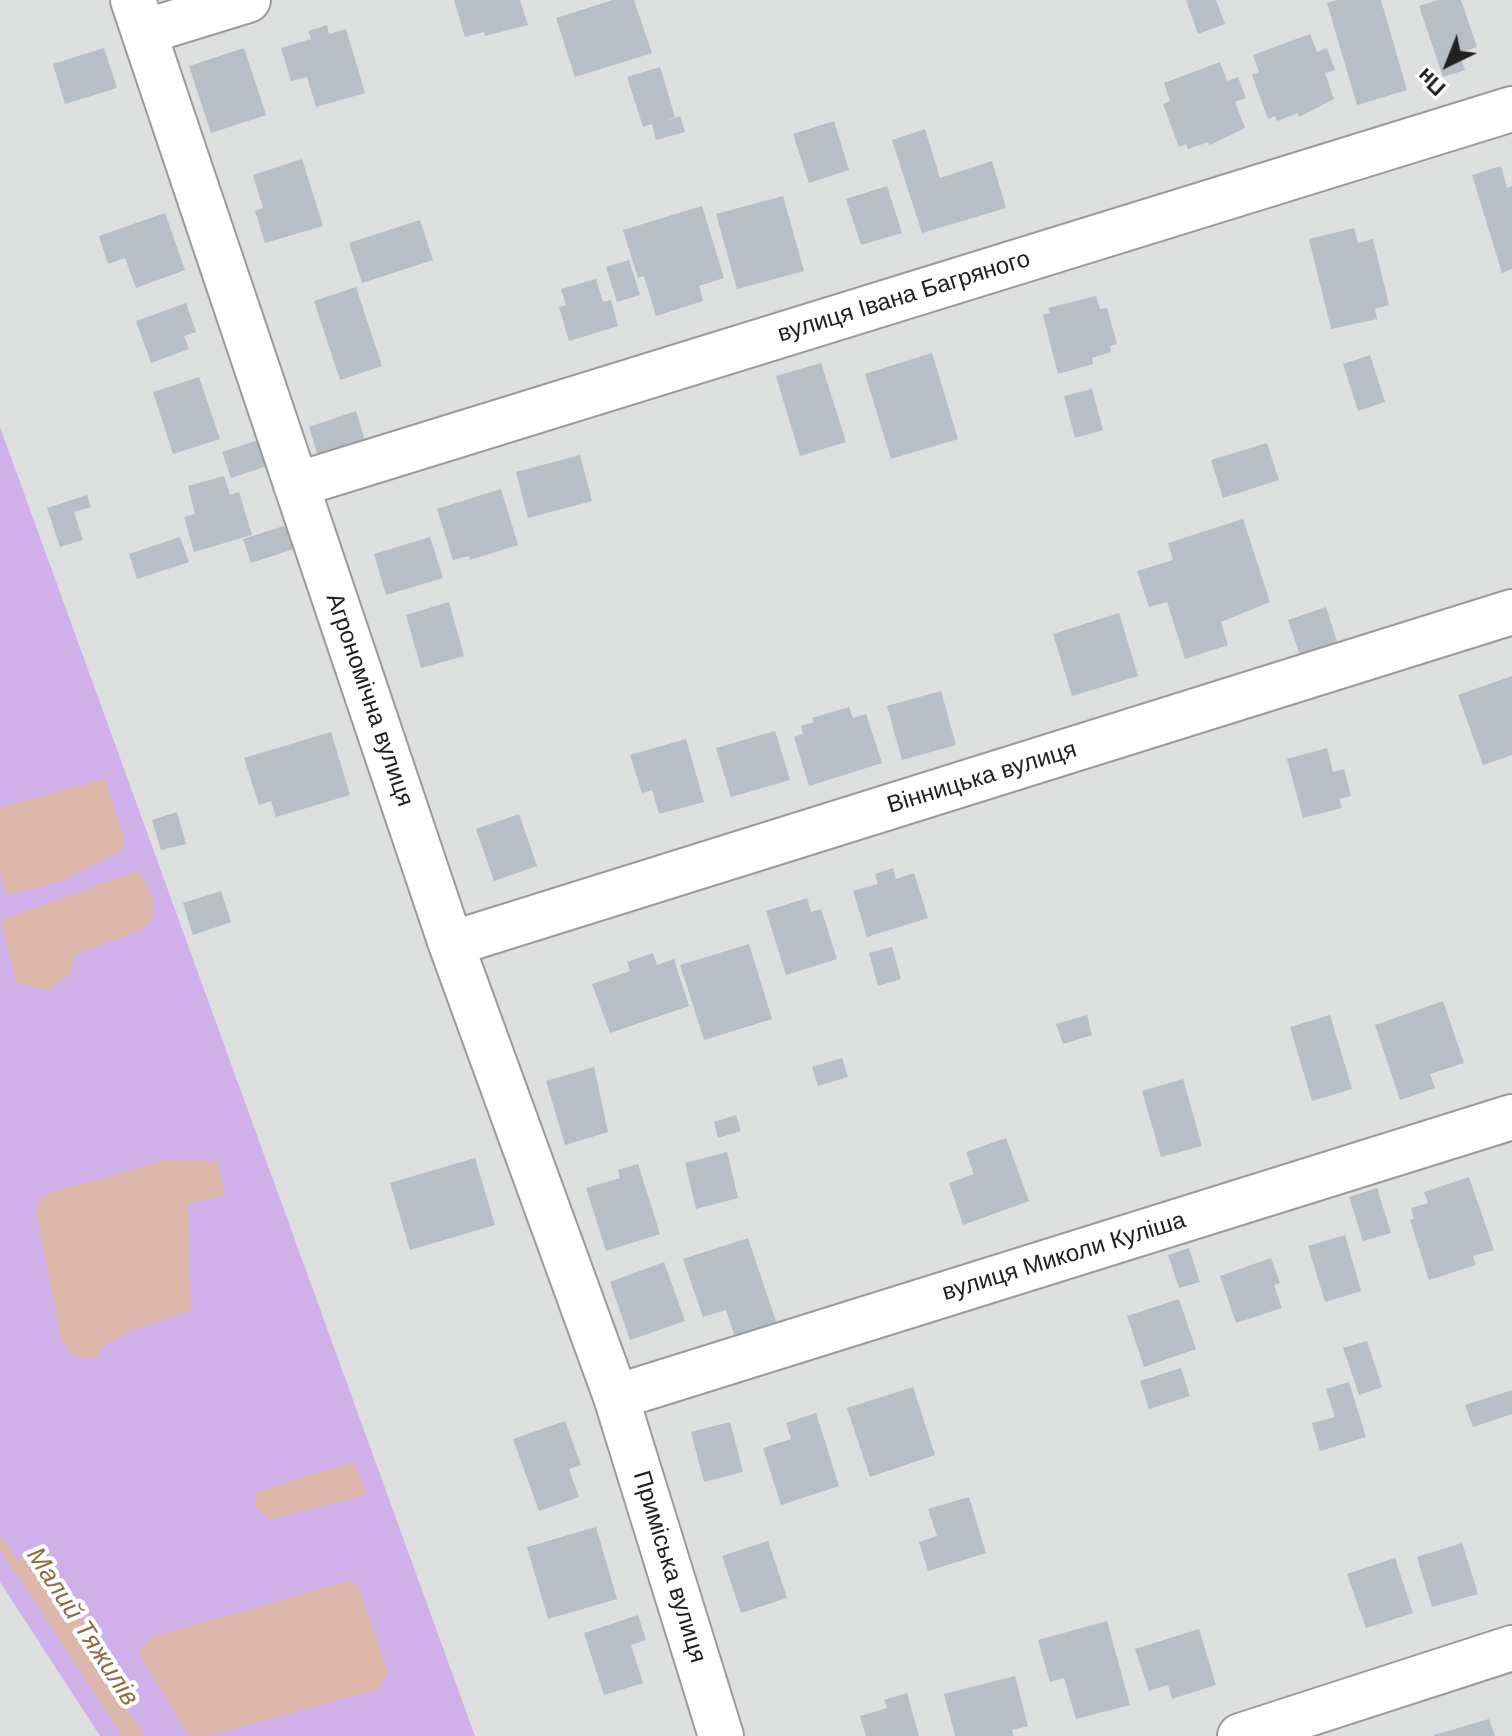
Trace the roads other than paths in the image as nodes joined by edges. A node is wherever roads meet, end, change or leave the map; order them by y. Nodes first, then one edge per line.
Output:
1 (248, 0) edge
2 (138, 16) edge
3 (1512, 109) edge
4 (296, 485) junction
5 (1512, 612) edge
6 (451, 944) junction
7 (1512, 1117) edge
8 (616, 1397) junction
9 (1512, 1648) edge
10 (721, 1736) edge
11 (1240, 1736) edge

1 - 2 street
2 - 4 street, Агрономічна вулиця
3 - 4 street, вулиця Івана Багряного
4 - 6 street, Агрономічна вулиця
5 - 6 street, Вінницька вулиця
6 - 8 street, Агрономічна вулиця
7 - 8 street, вулиця Миколи Куліша
8 - 10 street, Приміська вулиця
9 - 11 street

